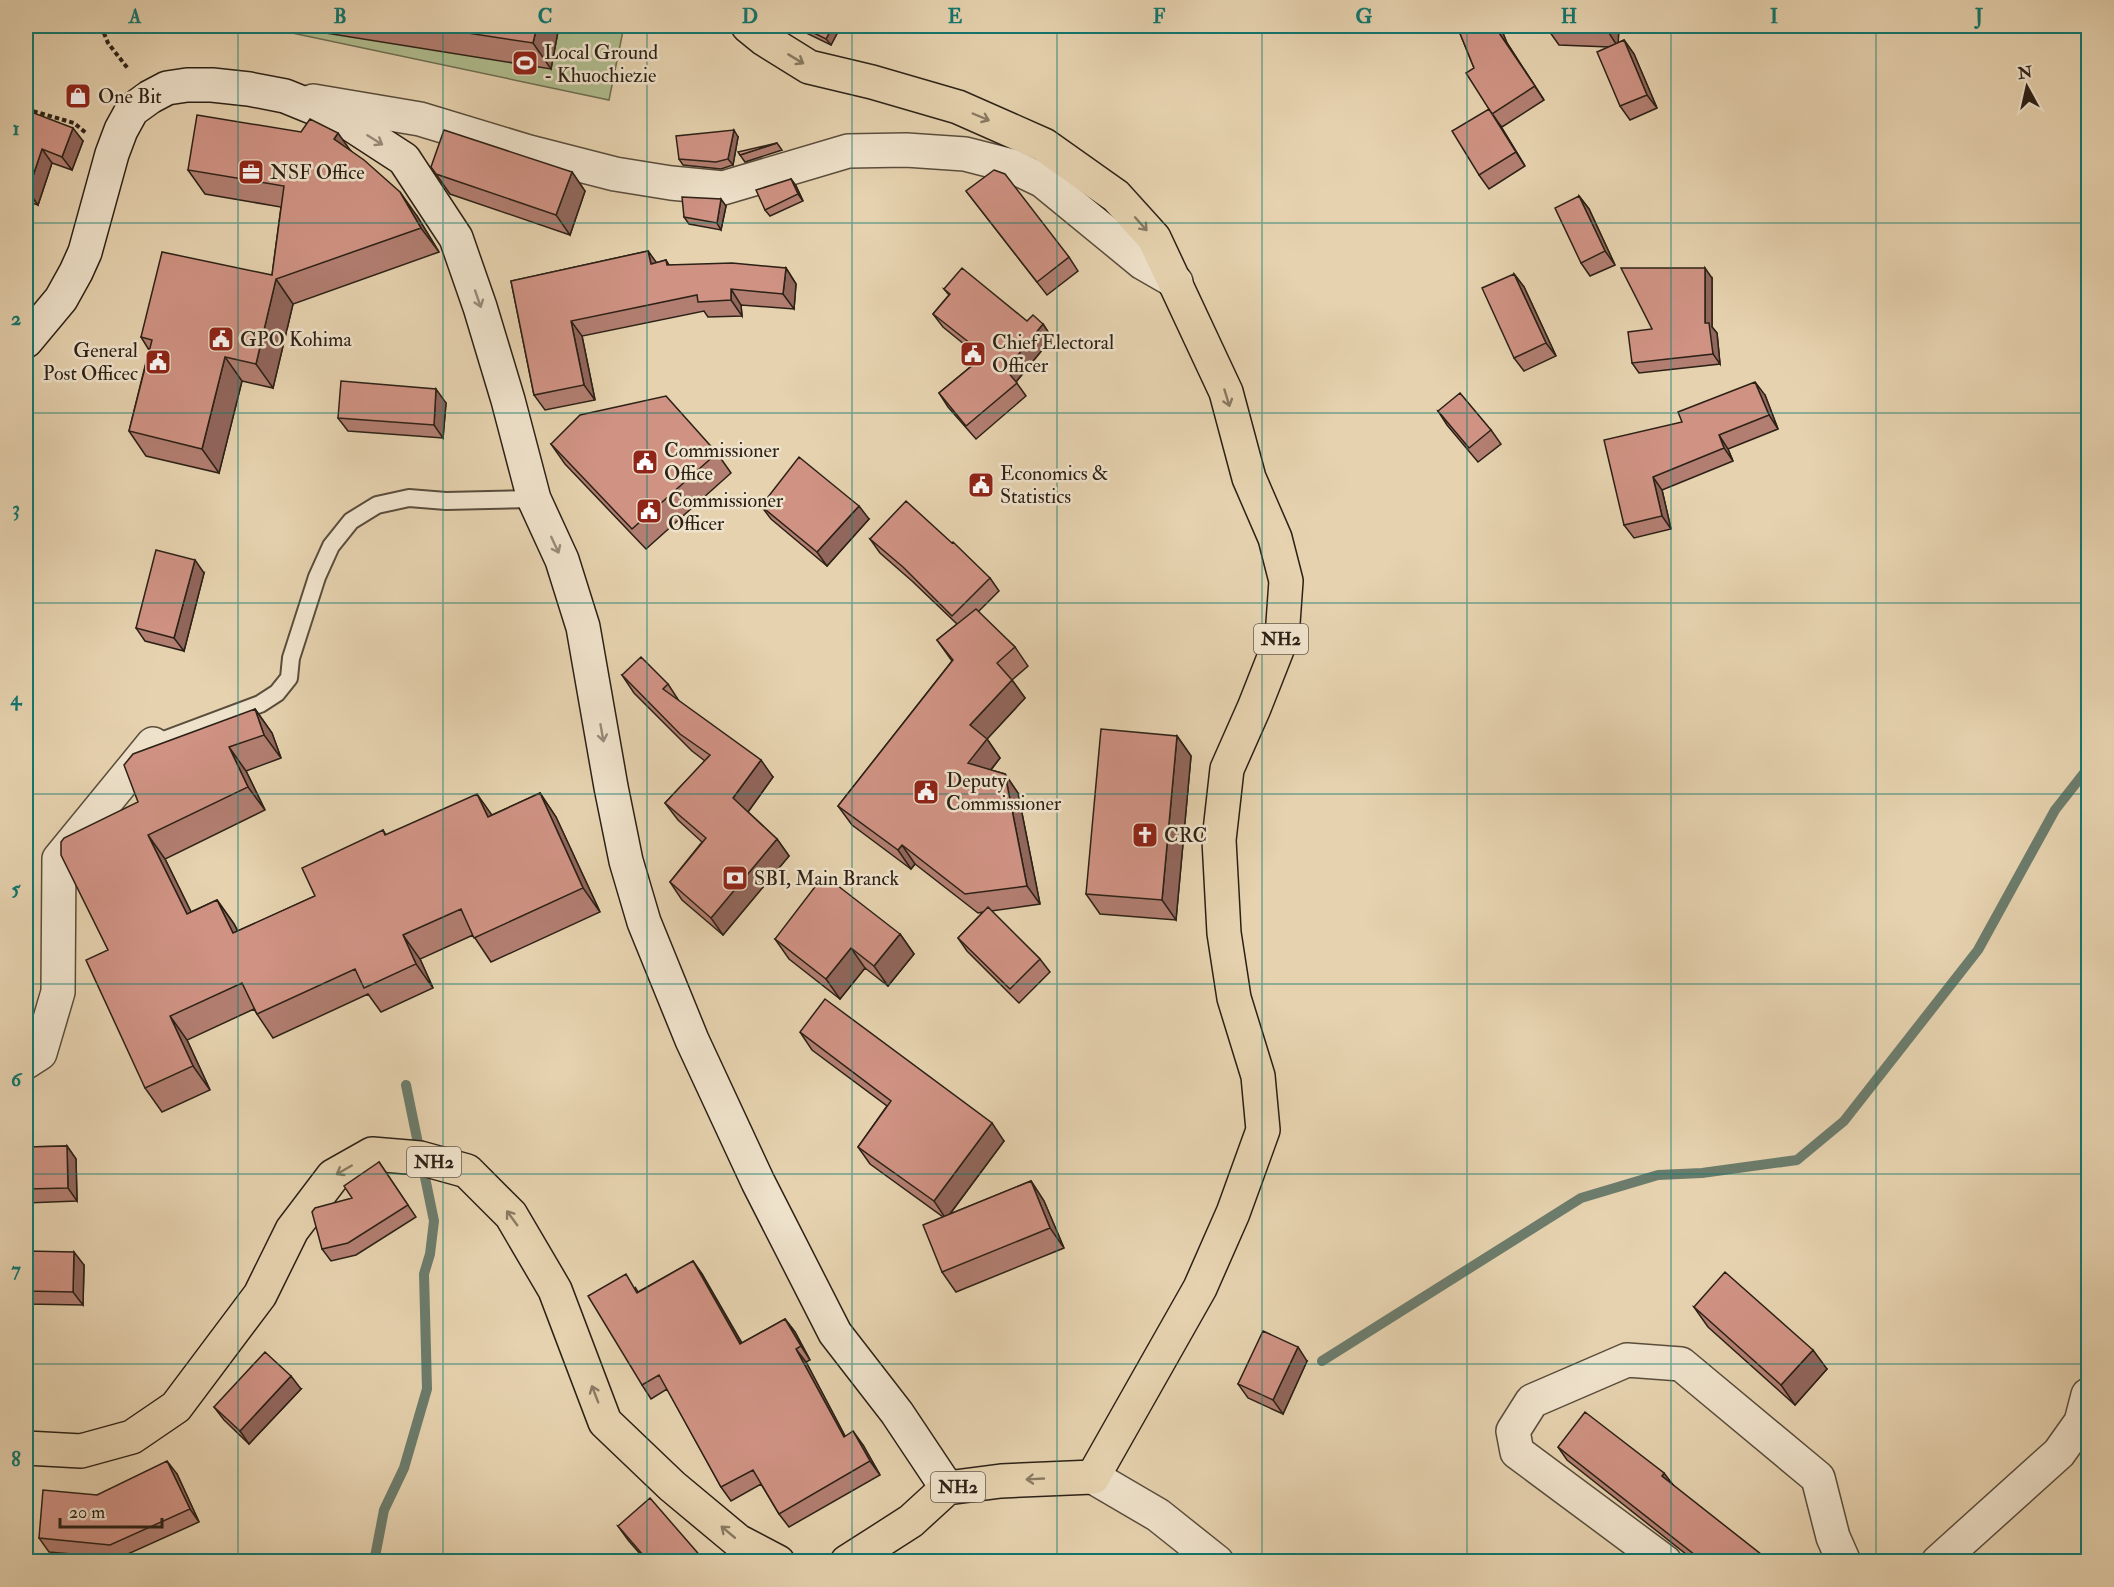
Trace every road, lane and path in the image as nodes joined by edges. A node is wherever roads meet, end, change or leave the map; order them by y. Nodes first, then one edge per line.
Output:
1 (101, 26) edge
2 (747, 26) edge
3 (285, 96) junction
4 (150, 97) junction
5 (26, 109) edge
6 (112, 154) junction
7 (1176, 282) junction
8 (26, 341) edge
9 (534, 499) junction
10 (153, 744) joint
11 (26, 1062) edge
12 (2088, 1395) edge
13 (26, 1448) edge
14 (1093, 1477) junction
15 (947, 1488) junction
16 (778, 1562) edge
17 (847, 1562) edge
18 (1217, 1562) edge
19 (1665, 1562) edge
20 (1844, 1562) edge
21 (1938, 1562) edge

1 - 4 path
2 -> 7 highway, NH2
3 - 4 street
3 - 7 street
3 -> 9 street
4 - 6 street
5 - 6 path
6 - 8 street
7 -> 14 highway, NH2
9 - 10 lane
9 -> 15 street
10 - 11 street
12 - 21 street
16 -> 13 highway, NH2
14 -> 15 highway, NH2
14 - 18 street
15 - 17 highway, NH2
19 - 20 street

